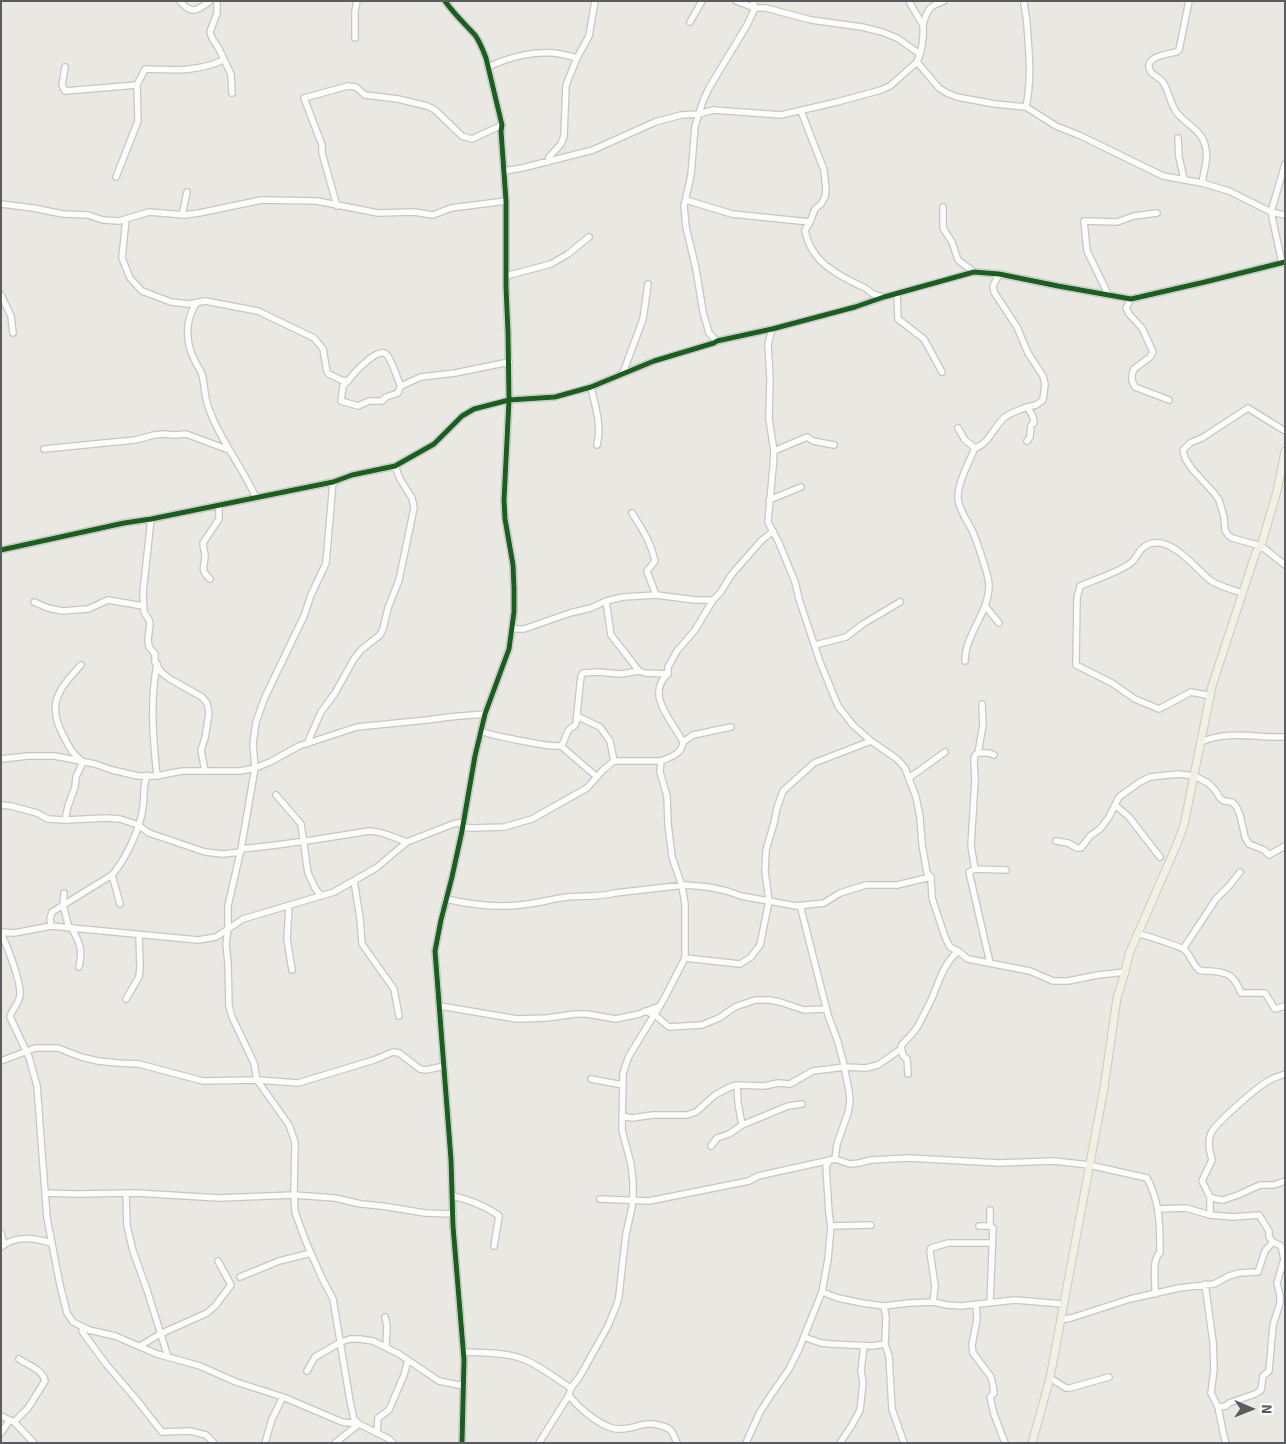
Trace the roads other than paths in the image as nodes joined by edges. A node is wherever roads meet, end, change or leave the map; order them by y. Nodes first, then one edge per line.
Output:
1 (180, 1) edge
2 (210, 1) edge
3 (217, 1) edge
4 (357, 1) edge
5 (445, 1) edge
6 (594, 1) edge
7 (702, 1) edge
8 (736, 1) edge
9 (909, 1) edge
10 (944, 1) edge
11 (1024, 1) edge
12 (1189, 1) edge
13 (754, 4) edge
14 (690, 22) dead end
15 (923, 25) junction
16 (354, 38) dead end
17 (920, 54) junction
18 (577, 58) junction
19 (223, 60) junction
20 (917, 62) junction
21 (65, 67) dead end
22 (488, 67) junction
23 (137, 85) junction
24 (232, 93) dead end
25 (1026, 107) junction
26 (801, 111) junction
27 (699, 114) junction
28 (502, 125) junction
29 (1178, 138) dead end
30 (548, 162) junction
31 (1285, 164) edge
32 (504, 171) junction
33 (116, 177) dead end
34 (1184, 179) junction
35 (1282, 181) edge
36 (1202, 183) junction
37 (187, 192) dead end
38 (686, 200) junction
39 (506, 201) junction
40 (1, 204) edge
41 (337, 206) junction
42 (943, 207) dead end
43 (1157, 212) dead end
44 (1271, 212) junction
45 (182, 214) junction
46 (1285, 215) edge
47 (126, 219) junction
48 (810, 222) junction
49 (589, 237) dead end
50 (1284, 262) edge
51 (974, 272) junction
52 (999, 274) junction
53 (506, 276) junction
54 (648, 284) dead end
55 (898, 294) junction
56 (1108, 294) junction
57 (1, 296) edge
58 (884, 298) junction
59 (1131, 299) junction
60 (194, 304) junction
61 (772, 329) junction
62 (13, 333) dead end
63 (717, 341) junction
64 (509, 362) junction
65 (942, 372) dead end
66 (623, 373) junction
67 (348, 380) junction
68 (401, 386) junction
69 (591, 386) junction
70 (509, 400) junction
71 (1169, 400) dead end
72 (1027, 407) junction
73 (958, 428) dead end
74 (1285, 431) edge
75 (1027, 441) dead end
76 (834, 444) dead end
77 (597, 445) dead end
78 (975, 448) junction
79 (44, 449) dead end
80 (229, 450) junction
81 (774, 451) junction
82 (1285, 451) edge
83 (395, 466) junction
84 (333, 482) junction
85 (801, 487) dead end
86 (256, 498) junction
87 (769, 500) junction
88 (219, 505) junction
89 (632, 513) dead end
90 (151, 519) junction
91 (773, 531) junction
92 (1261, 546) junction
93 (1, 550) edge
94 (1285, 565) edge
95 (210, 579) dead end
96 (1242, 593) junction
97 (656, 595) junction
98 (714, 600) junction
99 (606, 601) junction
100 (34, 602) dead end
101 (900, 602) dead end
102 (143, 606) junction
103 (986, 607) junction
104 (999, 623) dead end
105 (512, 627) junction
106 (815, 645) junction
107 (965, 661) dead end
108 (82, 665) dead end
109 (639, 671) junction
110 (159, 672) junction
111 (668, 674) junction
112 (1211, 696) junction
113 (982, 704) dead end
114 (485, 714) junction
115 (577, 716) junction
116 (731, 727) dead end
117 (481, 731) junction
118 (1285, 737) edge
119 (683, 742) junction
120 (871, 742) junction
121 (1202, 742) junction
122 (306, 744) junction
123 (561, 746) junction
124 (945, 752) dead end
125 (978, 753) junction
126 (994, 755) dead end
127 (1, 759) edge
128 (614, 761) junction
129 (83, 762) junction
130 (661, 762) junction
131 (255, 768) junction
132 (204, 771) junction
133 (147, 775) junction
134 (157, 776) junction
135 (1195, 776) junction
136 (597, 777) junction
137 (909, 778) junction
138 (276, 795) dead end
139 (1, 805) edge
140 (1115, 805) junction
141 (65, 820) junction
142 (138, 825) junction
143 (463, 825) junction
144 (303, 840) junction
145 (1056, 841) dead end
146 (407, 842) junction
147 (1285, 846) edge
148 (241, 851) junction
149 (1160, 857) dead end
150 (975, 869) junction
151 (1006, 870) dead end
152 (1240, 872) dead end
153 (112, 875) junction
154 (931, 877) junction
155 (354, 881) junction
156 (682, 886) junction
157 (64, 893) dead end
158 (322, 896) junction
159 (446, 899) junction
160 (769, 901) junction
161 (120, 904) dead end
162 (64, 905) junction
163 (289, 906) junction
164 (800, 907) junction
165 (51, 926) junction
166 (70, 928) junction
167 (228, 930) junction
168 (1, 932) edge
169 (1137, 933) junction
170 (139, 935) junction
171 (1184, 949) junction
172 (958, 951) junction
173 (686, 958) junction
174 (990, 963) junction
175 (79, 967) dead end
176 (292, 970) dead end
177 (1125, 972) junction
178 (126, 999) dead end
179 (440, 1006) junction
180 (660, 1006) junction
181 (1285, 1006) edge
182 (826, 1009) junction
183 (645, 1012) junction
184 (655, 1015) junction
185 (399, 1016) dead end
186 (901, 1049) junction
187 (26, 1052) junction
188 (1, 1061) edge
189 (444, 1066) junction
190 (844, 1067) junction
191 (908, 1074) dead end
192 (1285, 1074) edge
193 (591, 1079) dead end
194 (257, 1080) junction
195 (623, 1084) junction
196 (737, 1085) junction
197 (802, 1104) dead end
198 (622, 1116) junction
199 (742, 1126) junction
200 (711, 1146) dead end
201 (832, 1160) junction
202 (821, 1162) junction
203 (826, 1166) junction
204 (1089, 1166) junction
205 (1285, 1181) edge
206 (44, 1193) junction
207 (126, 1193) junction
208 (294, 1195) junction
209 (453, 1196) junction
210 (1210, 1197) junction
211 (600, 1199) dead end
212 (633, 1201) junction
213 (1158, 1209) junction
214 (990, 1210) dead end
215 (453, 1214) junction
216 (1210, 1215) junction
217 (870, 1225) dead end
218 (831, 1226) junction
219 (979, 1226) dead end
220 (990, 1226) junction
221 (49, 1232) junction
222 (1, 1233) edge
223 (37, 1239) junction
224 (1273, 1242) junction
225 (51, 1243) junction
226 (991, 1243) junction
227 (2, 1246) edge
228 (494, 1246) dead end
229 (311, 1253) junction
230 (218, 1261) dead end
231 (240, 1277) dead end
232 (1205, 1284) junction
233 (822, 1292) junction
234 (1156, 1294) junction
235 (934, 1302) junction
236 (990, 1303) junction
237 (976, 1304) junction
238 (1063, 1304) junction
239 (884, 1306) junction
240 (385, 1317) dead end
241 (1060, 1320) junction
242 (83, 1327) junction
243 (160, 1334) junction
244 (804, 1337) junction
245 (340, 1342) junction
246 (885, 1344) junction
247 (140, 1346) junction
248 (864, 1346) junction
249 (386, 1347) junction
250 (463, 1351) junction
251 (168, 1357) junction
252 (19, 1359) dead end
253 (408, 1360) junction
254 (307, 1371) dead end
255 (1109, 1376) dead end
256 (1050, 1378) junction
257 (464, 1386) junction
258 (571, 1388) junction
259 (569, 1395) junction
260 (283, 1398) junction
261 (1218, 1407) junction
262 (1, 1416) edge
263 (12, 1421) junction
264 (358, 1424) junction
265 (1, 1432) edge
266 (377, 1433) junction
267 (34, 1443) edge
268 (214, 1443) edge
269 (265, 1443) edge
270 (336, 1443) edge
271 (393, 1443) edge
272 (462, 1443) edge
273 (539, 1443) edge
274 (677, 1443) edge
275 (746, 1443) edge
276 (840, 1443) edge
277 (904, 1443) edge
278 (1005, 1443) edge
279 (1032, 1443) edge
280 (1226, 1443) edge

1 - 2 street
3 - 19 street
4 - 16 street
5 - 22 street
6 - 18 street
7 - 14 street
8 - 13 street
9 - 15 street
10 - 15 street
11 - 25 street
12 - 36 street
13 - 17 street
13 - 27 street
15 - 17 street
17 - 20 street
18 - 22 street
18 - 30 street
19 - 23 street
19 - 24 street
20 - 25 street
20 - 26 street
21 - 23 street
22 - 28 street
23 - 33 street
25 - 34 street
26 - 27 street
26 - 48 street
27 - 30 street
27 - 38 street
28 - 32 street
28 - 41 street
29 - 34 street
30 - 32 street
31 - 35 street
32 - 39 street
34 - 36 street
35 - 44 street
36 - 44 street
37 - 45 street
38 - 48 street
38 - 63 street
39 - 41 street
39 - 53 street
40 - 47 street
41 - 45 street
42 - 51 street
43 - 56 street
44 - 46 street
44 - 50 street
45 - 47 street
47 - 60 street
48 - 58 street
49 - 53 street
50 - 59 street
51 - 52 street
51 - 55 street
52 - 56 street
52 - 72 street
53 - 64 street
54 - 66 street
55 - 58 street
55 - 65 street
56 - 59 street
57 - 62 street
58 - 61 street
59 - 71 street
60 - 67 street
60 - 80 street
61 - 63 street
61 - 81 street
63 - 66 street
64 - 68 street
64 - 70 street
66 - 69 street
67 - 68 street
67 - 68 street
69 - 70 street
69 - 77 street
70 - 83 street
70 - 105 street
72 - 75 street
72 - 78 street
73 - 78 street
74 - 92 street
76 - 81 street
78 - 103 street
79 - 80 street
80 - 86 street
81 - 87 street
82 - 92 main road
83 - 84 street
83 - 122 street
84 - 86 street
84 - 131 street
85 - 87 street
86 - 88 street
87 - 91 street
88 - 90 street
88 - 95 street
89 - 97 street
90 - 93 street
90 - 102 street
91 - 98 street
91 - 106 street
92 - 94 street
92 - 96 main road
96 - 112 main road
96 - 112 street
97 - 98 street
97 - 99 street
98 - 111 street
99 - 105 street
99 - 109 street
100 - 102 street
101 - 106 street
102 - 110 street
103 - 104 street
103 - 107 street
105 - 114 street
106 - 120 street
108 - 129 street
109 - 111 street
109 - 115 street
110 - 132 street
110 - 134 street
111 - 119 street
112 - 121 main road
113 - 125 street
114 - 117 street
114 - 122 street
115 - 123 street
115 - 128 street
116 - 119 street
117 - 123 street
117 - 143 street
118 - 121 street
119 - 130 street
120 - 137 street
120 - 160 street
121 - 135 main road
122 - 131 street
123 - 136 street
124 - 137 street
125 - 126 street
125 - 150 street
127 - 129 street
128 - 130 street
128 - 136 street
129 - 133 street
129 - 141 street
130 - 156 street
131 - 132 street
131 - 148 street
132 - 134 street
133 - 134 street
133 - 142 street
135 - 140 street
135 - 147 street
135 - 169 main road
136 - 143 street
137 - 154 street
138 - 144 street
139 - 141 street
140 - 145 street
140 - 149 street
141 - 142 street
142 - 148 street
142 - 153 street
143 - 146 street
143 - 159 street
144 - 146 street
144 - 148 street
144 - 158 street
146 - 155 street
148 - 167 street
150 - 151 street
150 - 174 street
152 - 171 street
153 - 161 street
153 - 162 street
154 - 164 street
154 - 172 street
155 - 158 street
155 - 185 street
156 - 159 street
156 - 160 street
156 - 173 street
157 - 162 street
158 - 163 street
159 - 179 street
160 - 164 street
160 - 173 street
162 - 165 street
162 - 166 street
163 - 167 street
163 - 176 street
164 - 182 street
165 - 166 street
165 - 168 street
166 - 170 street
166 - 175 street
167 - 170 street
167 - 194 street
168 - 187 street
169 - 171 street
169 - 177 main road
170 - 178 street
171 - 181 street
172 - 174 street
172 - 186 street
173 - 180 street
174 - 177 street
177 - 204 main road
179 - 183 street
179 - 189 street
180 - 183 street
180 - 184 street
182 - 184 street
182 - 190 street
183 - 184 street
184 - 195 street
186 - 190 street
186 - 191 street
187 - 188 street
187 - 194 street
187 - 206 street
189 - 194 street
189 - 209 street
190 - 196 street
190 - 201 street
192 - 210 street
193 - 195 street
194 - 208 street
195 - 198 street
196 - 198 street
196 - 199 street
197 - 199 street
198 - 212 street
199 - 200 street
201 - 202 street
201 - 203 street
201 - 204 street
202 - 203 street
202 - 212 street
203 - 218 street
204 - 213 street
204 - 238 main road
205 - 210 street
206 - 207 street
206 - 221 street
207 - 208 street
207 - 243 street
208 - 215 street
208 - 229 street
209 - 215 street
209 - 228 street
210 - 216 street
211 - 212 street
212 - 258 street
213 - 216 street
213 - 234 street
214 - 220 street
215 - 250 street
216 - 224 street
217 - 218 street
218 - 233 street
219 - 220 street
220 - 226 street
221 - 223 street
221 - 225 street
222 - 227 street
223 - 225 street
223 - 227 street
224 - 232 street
224 - 261 street
225 - 242 street
226 - 235 street
226 - 236 street
229 - 231 street
229 - 245 street
230 - 243 street
232 - 234 street
232 - 261 street
233 - 239 street
233 - 244 street
234 - 241 street
235 - 237 street
235 - 239 street
236 - 237 street
236 - 238 street
237 - 278 street
238 - 241 main road
239 - 246 street
240 - 249 street
241 - 256 main road
242 - 247 street
242 - 268 street
243 - 247 street
243 - 251 street
244 - 248 street
244 - 275 street
245 - 249 street
245 - 254 street
245 - 264 street
246 - 248 street
246 - 277 street
247 - 251 street
248 - 276 street
249 - 253 street
250 - 257 street
250 - 258 street
251 - 260 street
252 - 263 street
253 - 257 street
253 - 266 street
255 - 256 street
256 - 279 main road
257 - 272 street
258 - 259 street
259 - 273 street
259 - 274 street
260 - 264 street
260 - 269 street
261 - 280 street
262 - 263 street
263 - 265 street
263 - 267 street
264 - 266 street
264 - 270 street
266 - 271 street

